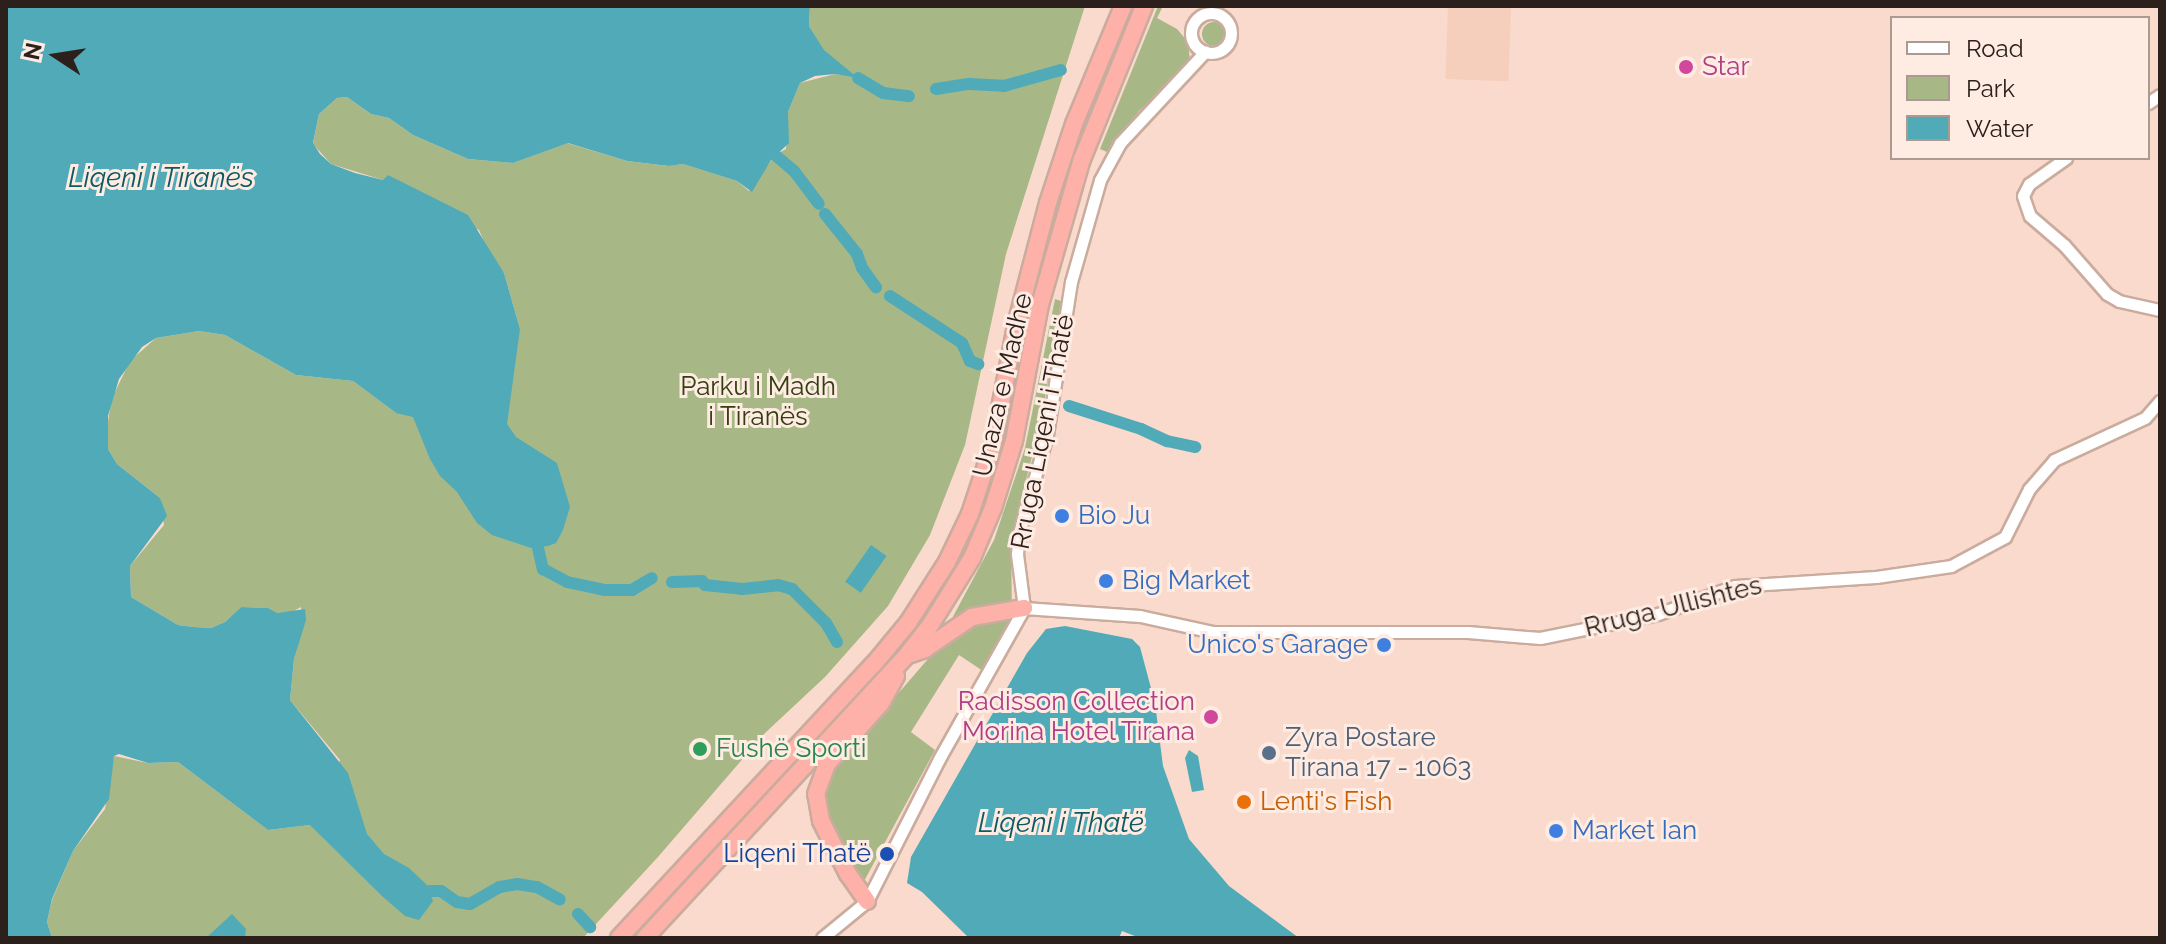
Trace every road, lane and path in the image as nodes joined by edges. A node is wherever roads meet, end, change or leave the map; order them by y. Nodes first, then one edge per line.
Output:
1 (1123, 6) edge
2 (1144, 6) edge
3 (1210, 9) edge
4 (1205, 52) junction
5 (2063, 160) edge
6 (2160, 310) edge
7 (2160, 401) edge
8 (1024, 608) junction
9 (904, 659) junction
10 (867, 901) junction
11 (619, 938) edge
12 (645, 938) edge
13 (822, 938) edge

1 - 11 highway, Unaza e Madhe
2 - 9 highway, Unaza e Madhe
3 - 4 street
3 - 4 street
4 - 8 street, Rruga Liqeni i Thatë
5 - 6 street
7 - 8 street, Rruga Ullishtes
8 - 9 highway
8 - 10 street
9 - 10 highway
9 - 12 highway, Unaza e Madhe
10 - 13 street

